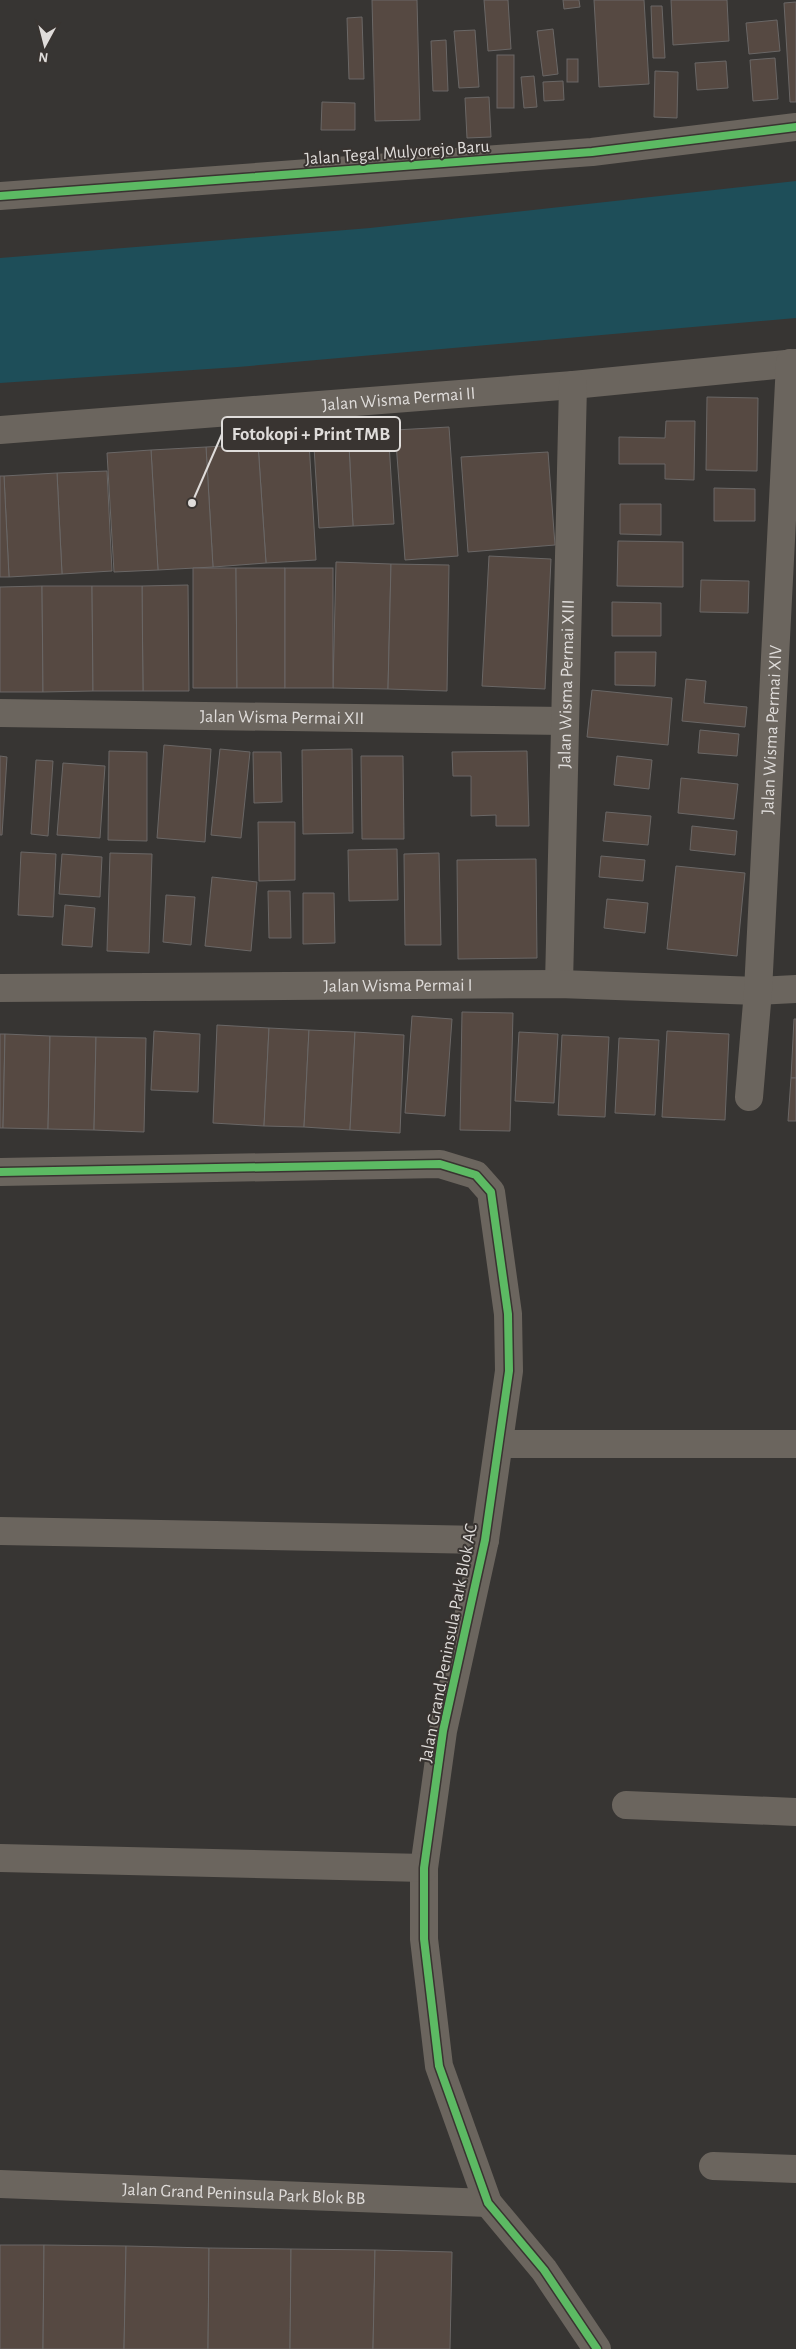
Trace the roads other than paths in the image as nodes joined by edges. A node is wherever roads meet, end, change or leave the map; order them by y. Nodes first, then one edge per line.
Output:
1 (796, 127) edge
2 (0, 196) edge
3 (793, 363) edge
4 (573, 385) junction
5 (0, 430) edge
6 (0, 713) edge
7 (564, 721) junction
8 (559, 984) junction
9 (0, 988) edge
10 (796, 989) edge
11 (758, 991) junction
12 (750, 1097) dead end
13 (0, 1172) edge
14 (499, 1444) junction
15 (796, 1444) edge
16 (0, 1531) edge
17 (485, 1540) junction
18 (626, 1805) dead end
19 (796, 1812) edge
20 (0, 1858) edge
21 (424, 1868) junction
22 (714, 2166) dead end
23 (796, 2169) edge
24 (0, 2184) edge
25 (488, 2203) junction
26 (596, 2349) edge

1 - 2 street, Jalan Tegal Mulyorejo Baru
3 - 4 street, Jalan Wisma Permai II
3 - 11 street, Jalan Wisma Permai XIV
4 - 5 street, Jalan Wisma Permai II
4 - 7 street, Jalan Wisma Permai XIII
6 - 7 street, Jalan Wisma Permai XII
7 - 8 street, Jalan Wisma Permai XIII
8 - 9 street, Jalan Wisma Permai I
8 - 11 street, Jalan Wisma Permai I
10 - 11 street, Jalan Wisma Permai I
11 - 12 street, Jalan Wisma Permai XIV
13 - 14 street, Jalan Grand Peninsula Park Blok AC
14 - 15 street
14 - 17 street, Jalan Grand Peninsula Park Blok AC
16 - 17 street
17 - 21 street, Jalan Grand Peninsula Park Blok AC
18 - 19 street
20 - 21 street
21 - 25 street, Jalan Grand Peninsula Park Blok AC
22 - 23 street
24 - 25 street, Jalan Grand Peninsula Park Blok BB
25 - 26 street, Jalan Grand Peninsula Park Blok AC

